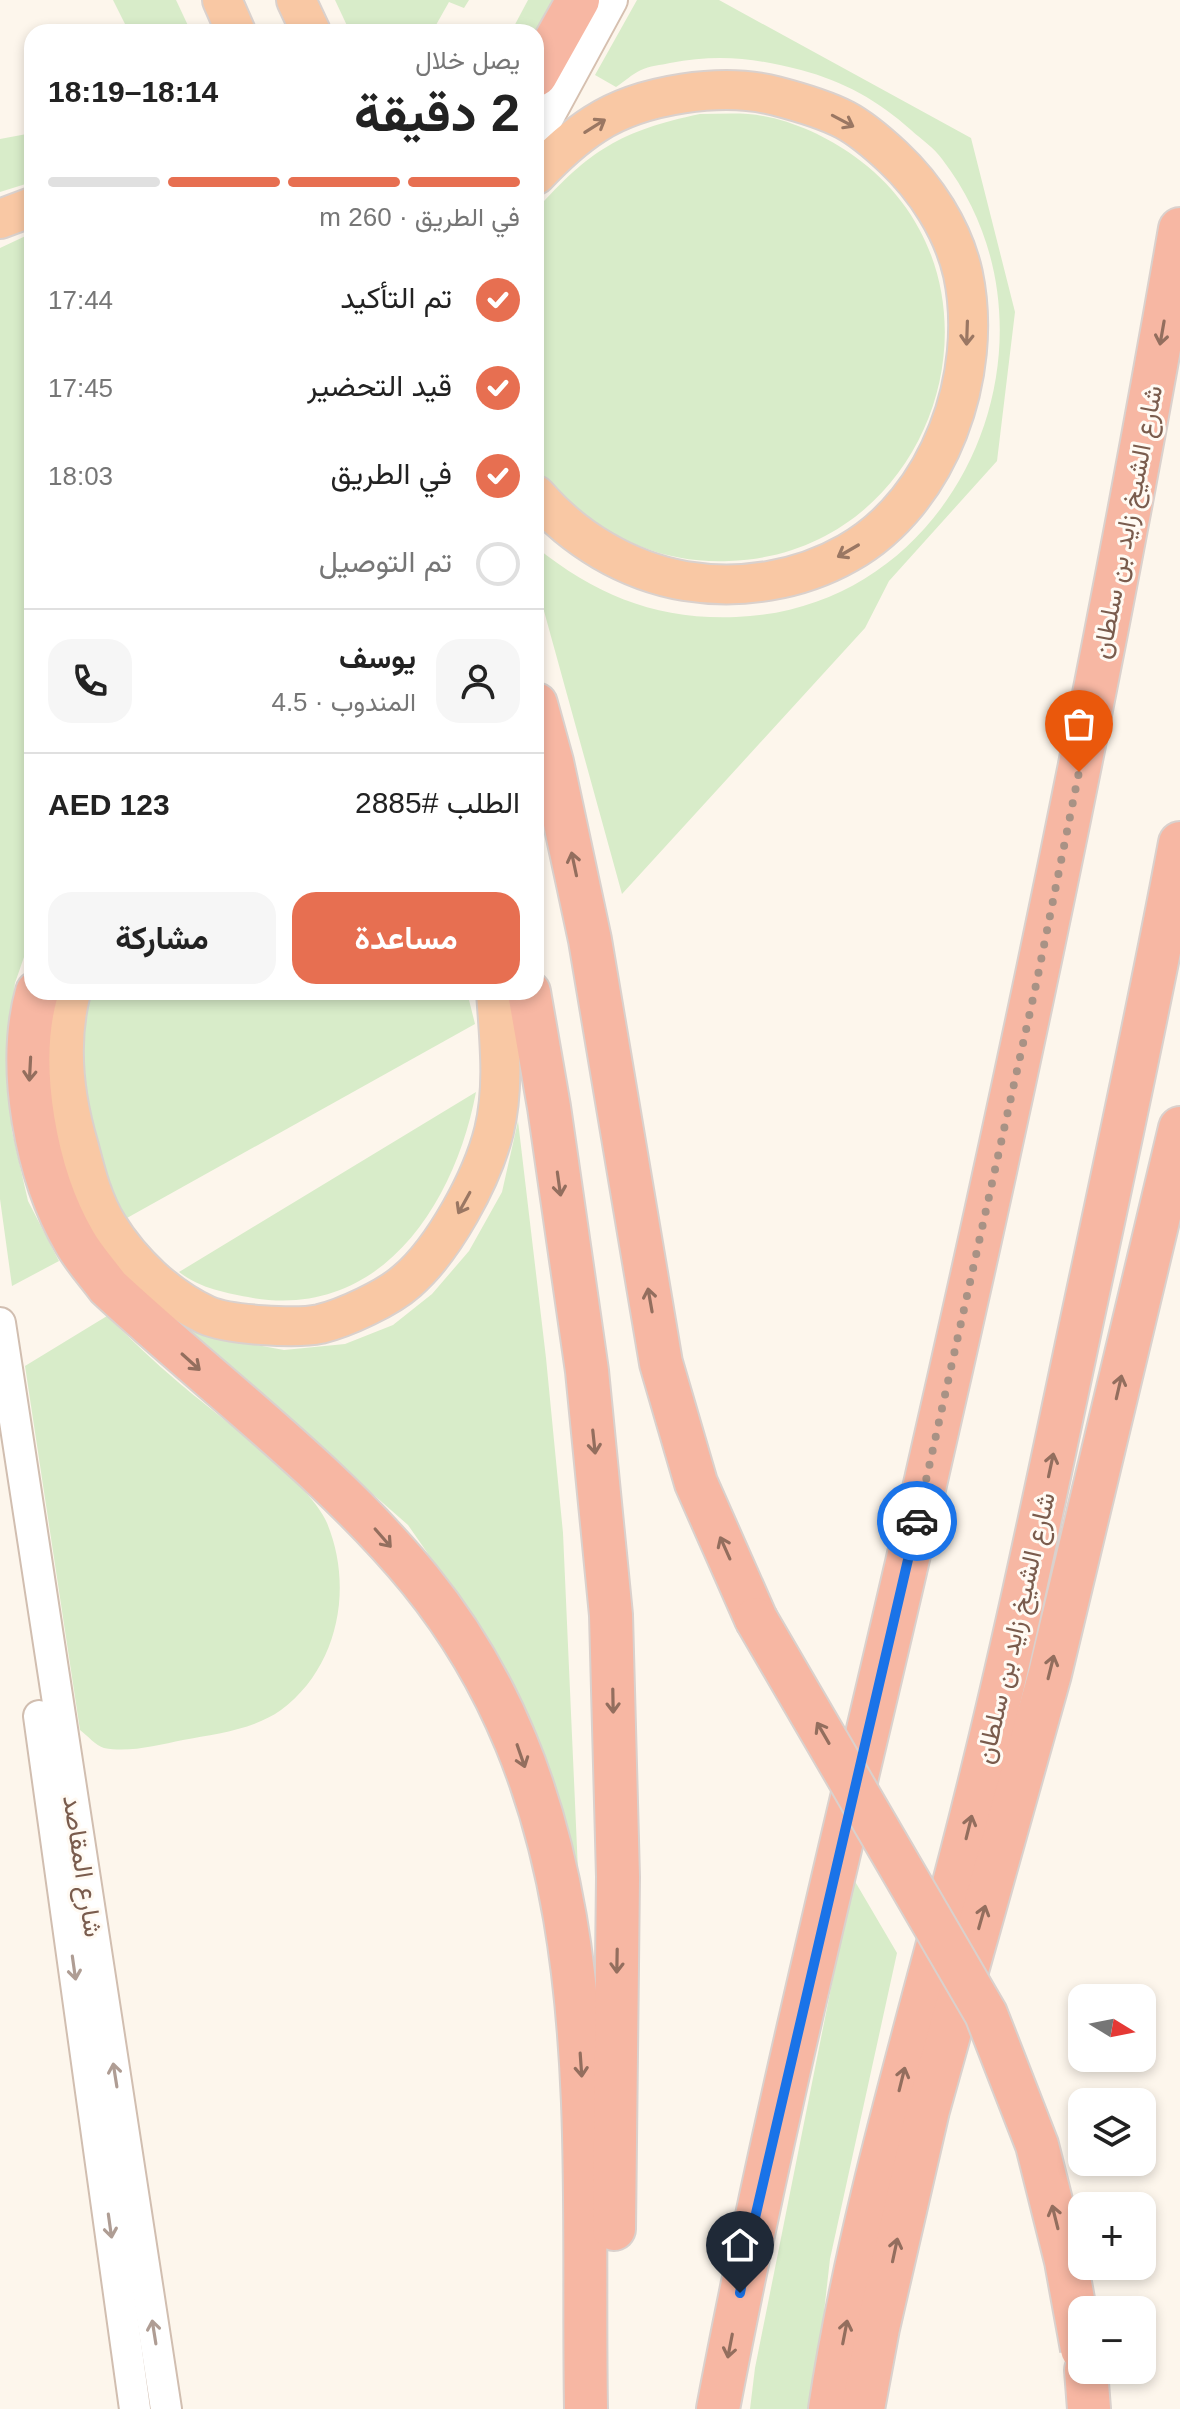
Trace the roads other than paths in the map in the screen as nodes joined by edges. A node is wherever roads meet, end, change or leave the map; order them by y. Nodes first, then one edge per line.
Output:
1 (222, 0) edge
2 (296, 0) edge
3 (578, 0) edge
4 (611, 0) edge
5 (232, 24) edge
6 (307, 24) edge
7 (544, 61) edge
8 (544, 123) edge
9 (544, 167) edge
10 (24, 210) edge
11 (0, 219) edge
12 (1180, 229) edge
13 (544, 505) edge
14 (544, 733) edge
15 (1180, 843) edge
16 (35, 1000) edge
17 (70, 1000) edge
18 (496, 1000) edge
19 (530, 1000) edge
20 (1180, 1128) edge
21 (92, 1234) junction
22 (149, 1300) junction
23 (0, 1323) edge
24 (0, 1433) edge
25 (14, 1473) junction
26 (1072, 2296) edge
27 (1087, 2384) edge
28 (135, 2409) edge
29 (166, 2409) edge
30 (586, 2409) edge
31 (612, 2409) edge
32 (718, 2409) edge
33 (830, 2409) edge
34 (863, 2409) edge
35 (1089, 2409) edge

1 - 5 highway
2 - 6 highway
3 - 7 highway
4 - 8 main road
9 -> 13 highway
10 - 11 highway
12 -> 32 highway, شارع الشيخ زايد بن سلطان
26 -> 14 highway, bridge
33 -> 15 highway, شارع الشيخ زايد بن سلطان
16 -> 21 highway
17 - 21 highway
18 -> 22 highway
19 -> 31 highway
34 -> 20 highway
21 - 22 highway
22 -> 30 highway
23 - 25 street, شارع المقاصد
24 - 25 street, شارع المقاصد
25 -> 28 street, شارع المقاصد
29 -> 25 street, شارع المقاصد
27 - 35 highway

